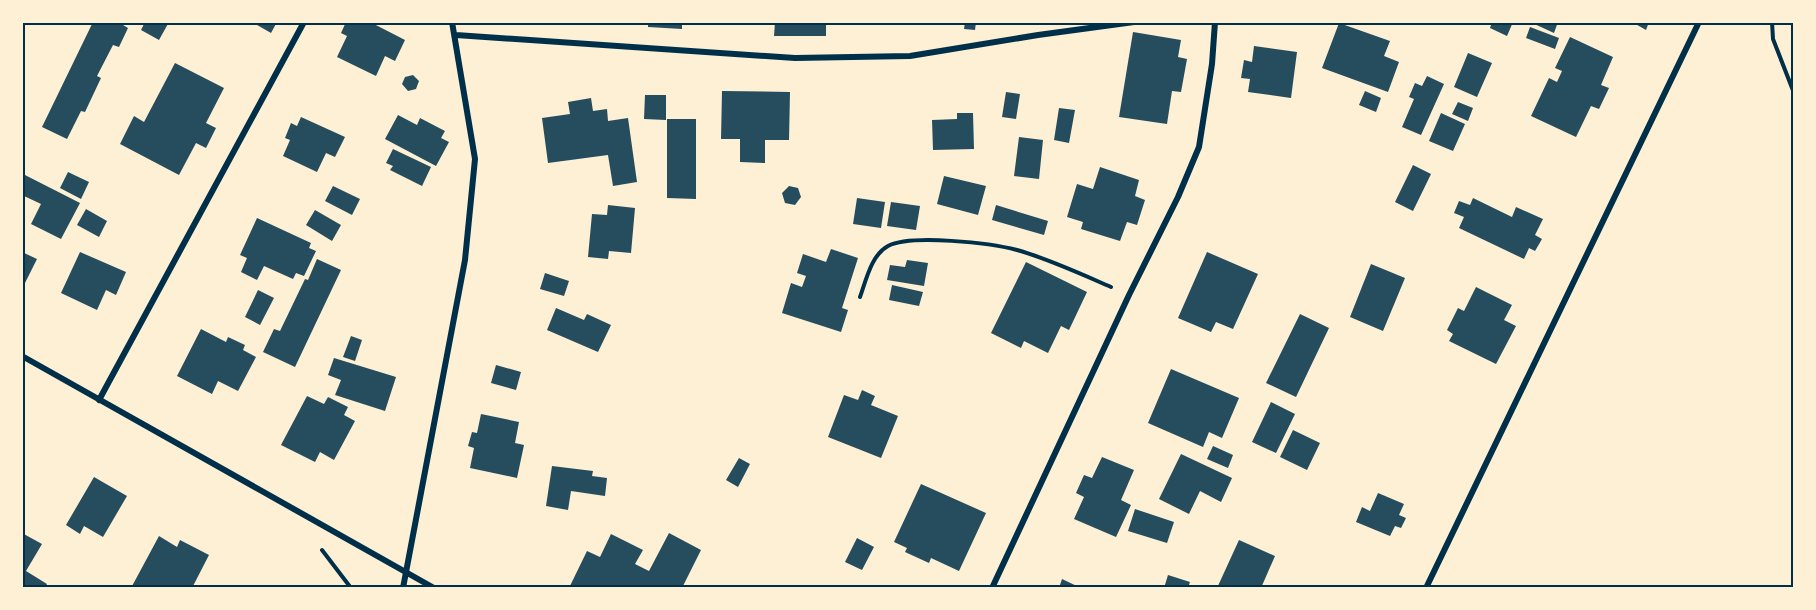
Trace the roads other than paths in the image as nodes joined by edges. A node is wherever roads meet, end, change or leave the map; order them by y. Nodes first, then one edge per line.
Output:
1 (304, 22) edge
2 (452, 22) edge
3 (1134, 22) edge
4 (1215, 22) edge
5 (1699, 22) edge
6 (456, 35) junction
7 (22, 356) edge
8 (99, 400) junction
9 (406, 572) junction
10 (403, 588) edge
11 (434, 588) edge
12 (992, 588) edge
13 (1426, 588) edge

1 - 8 street
2 - 6 street
3 - 6 street
4 - 12 street
5 - 13 street
6 - 9 street
7 - 8 street
8 - 9 street
9 - 10 street
9 - 11 street

